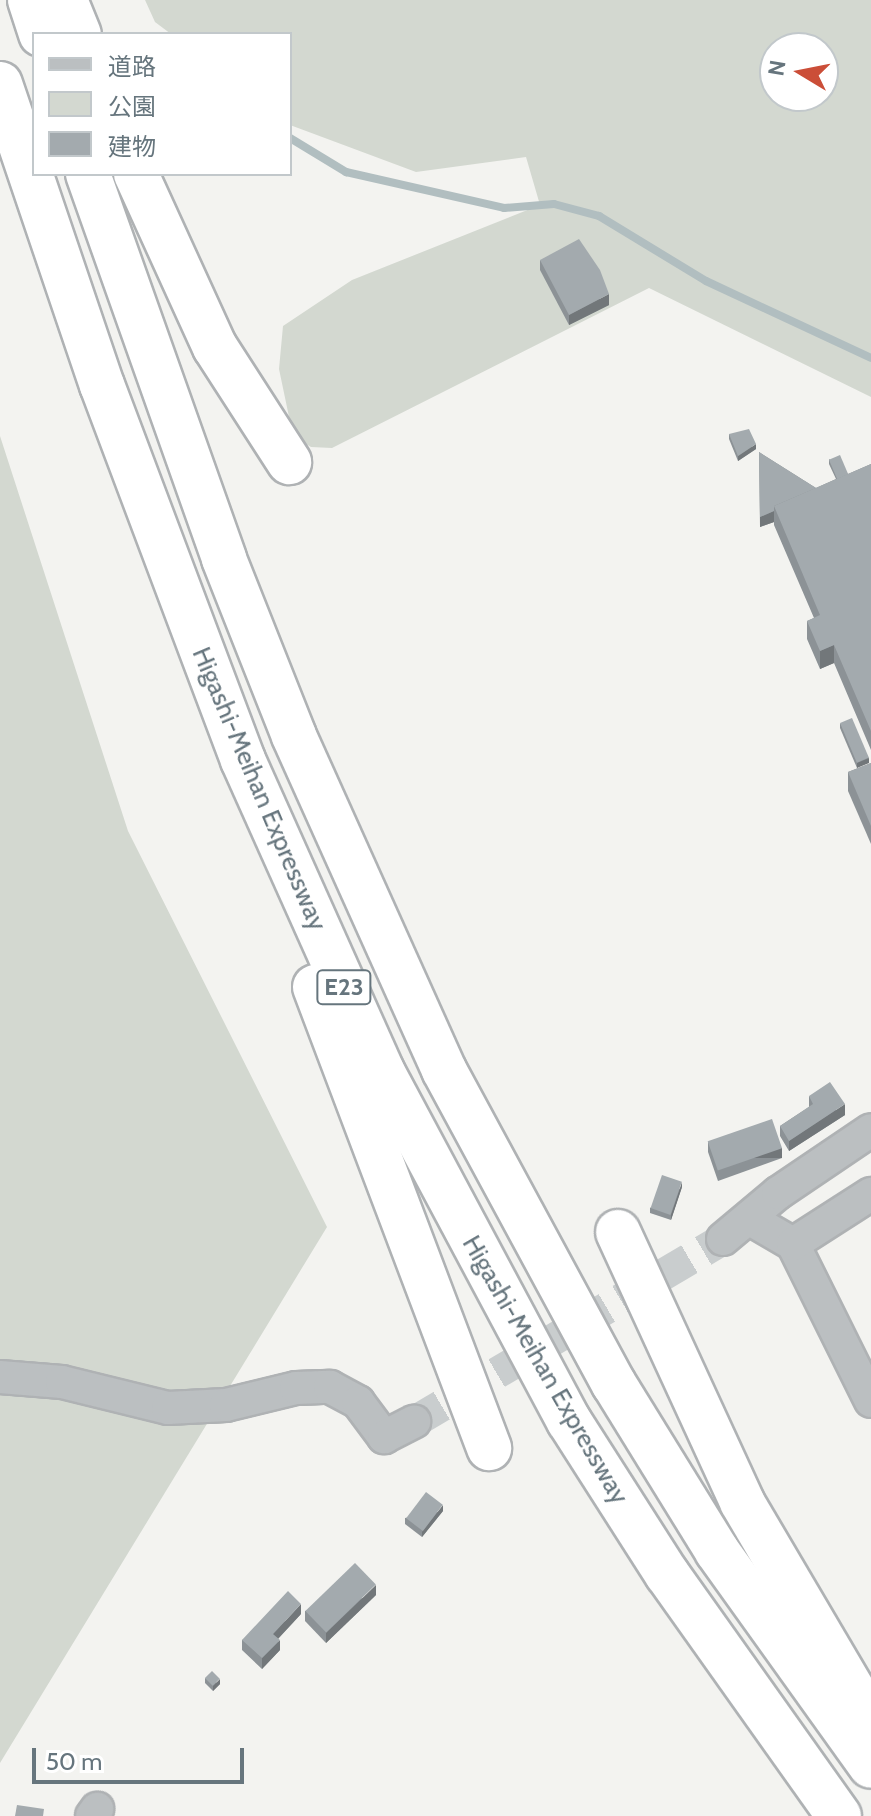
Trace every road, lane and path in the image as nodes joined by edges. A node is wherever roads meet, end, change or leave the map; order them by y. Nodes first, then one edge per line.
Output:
1 (30, 0) edge
2 (65, 0) edge
3 (40, 32) edge
4 (78, 32) edge
5 (0, 84) edge
6 (89, 176) edge
7 (137, 176) edge
8 (289, 462) dead end
9 (170, 573) junction
10 (871, 1130) edge
11 (871, 1194) edge
12 (750, 1219) junction
13 (618, 1232) dead end
14 (723, 1239) tunnel mouth
15 (793, 1244) junction
16 (0, 1377) edge
17 (871, 1401) edge
18 (414, 1422) tunnel mouth
19 (489, 1448) dead end
20 (871, 1721) edge
21 (871, 1766) edge
22 (839, 1816) edge

1 - 3 highway
2 - 4 highway
5 - 9 highway, Higashi-Meihan Expressway / E23
6 - 21 highway, Higashi-Meihan Expressway / E23
7 - 8 highway
9 - 19 highway
9 - 22 highway, Higashi-Meihan Expressway / E23
10 - 12 street
11 - 15 street
12 - 14 street
12 - 15 street
13 - 20 highway
15 - 17 street
16 - 18 street

